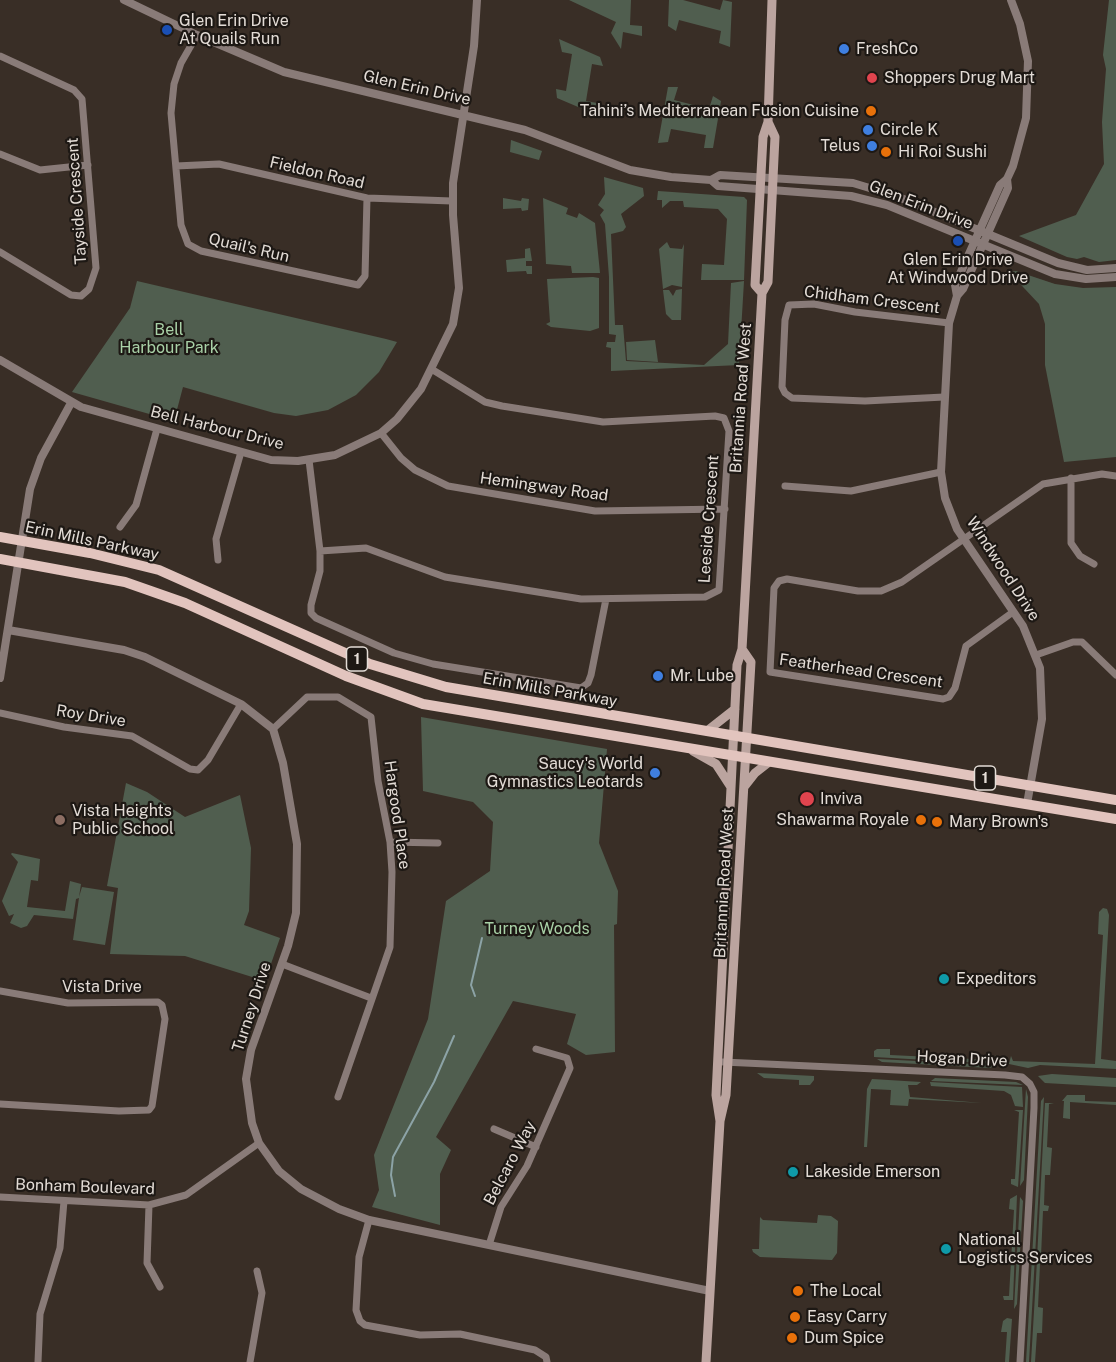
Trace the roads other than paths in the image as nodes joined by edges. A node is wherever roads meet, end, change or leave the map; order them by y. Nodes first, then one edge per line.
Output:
1 (124, 0) edge
2 (477, 0) edge
3 (772, 0) edge
4 (1011, 0) edge
5 (196, 35) junction
6 (0, 56) edge
7 (462, 114) junction
8 (768, 122) junction
9 (0, 154) edge
10 (88, 165) junction
11 (176, 166) junction
12 (761, 177) junction
13 (773, 178) junction
14 (711, 180) junction
15 (760, 189) junction
16 (772, 190) junction
17 (367, 198) junction
18 (452, 201) junction
19 (983, 233) junction
20 (979, 244) junction
21 (0, 252) edge
22 (1116, 268) edge
23 (1116, 277) edge
24 (762, 293) junction
25 (949, 324) junction
26 (0, 360) edge
27 (433, 370) junction
28 (944, 397) junction
29 (71, 403) junction
30 (157, 429) junction
31 (381, 433) junction
32 (241, 452) junction
33 (309, 460) junction
34 (941, 472) junction
35 (1116, 476) edge
36 (1071, 478) junction
37 (785, 486) dead end
38 (725, 509) junction
39 (120, 527) dead end
40 (0, 537) edge
41 (964, 539) junction
42 (22, 540) junction
43 (320, 551) junction
44 (0, 559) edge
45 (218, 560) dead end
46 (18, 562) junction
47 (1094, 564) dead end
48 (606, 599) junction
49 (1013, 612) junction
50 (4, 629) edge
51 (742, 649) junction
52 (1036, 655) junction
53 (1116, 675) edge
54 (0, 678) edge
55 (241, 704) junction
56 (735, 709) junction
57 (0, 713) edge
58 (273, 729) junction
59 (707, 731) junction
60 (734, 736) junction
61 (747, 738) junction
62 (689, 748) junction
63 (733, 755) junction
64 (746, 758) junction
65 (769, 762) junction
66 (1030, 785) junction
67 (731, 787) junction
68 (744, 787) junction
69 (1116, 800) edge
70 (1027, 804) junction
71 (1116, 819) edge
72 (390, 842) junction
73 (438, 843) dead end
74 (282, 963) junction
75 (0, 991) edge
76 (371, 998) junction
77 (536, 1050) dead end
78 (717, 1061) junction
79 (728, 1062) junction
80 (338, 1097) dead end
81 (0, 1104) edge
82 (720, 1121) junction
83 (494, 1129) dead end
84 (260, 1143) junction
85 (536, 1147) junction
86 (0, 1197) edge
87 (64, 1201) junction
88 (148, 1205) junction
89 (369, 1220) junction
90 (489, 1245) junction
91 (257, 1271) dead end
92 (160, 1287) dead end
93 (710, 1290) junction
94 (38, 1362) edge
95 (250, 1362) edge
96 (547, 1362) edge
97 (706, 1362) edge
98 (1020, 1362) edge

1 - 5 street, Glen Erin Drive
2 - 7 street, Bell Harbour Drive
3 - 8 main road, Britannia Road West
4 - 19 street, Windwood Drive
5 - 7 street, Glen Erin Drive
5 - 11 street, Quail's Run
6 - 10 street, Tayside Crescent
7 - 14 street, Glen Erin Drive
7 - 18 street, Bell Harbour Drive
8 - 12 main road, Britannia Road West
8 - 13 main road, Britannia Road West
9 - 10 street
10 - 21 street, Tayside Crescent
11 - 17 street, Fieldon Road
11 - 17 street, Quail's Run
12 - 13 street, Glen Erin Drive
12 - 14 street, Glen Erin Drive
12 - 15 main road, Britannia Road West
13 - 16 main road, Britannia Road West
13 - 19 street, Glen Erin Drive
14 - 15 street, Glen Erin Drive
15 - 16 street, Glen Erin Drive
15 - 24 main road, Britannia Road West
16 - 20 street, Glen Erin Drive
16 - 24 main road, Britannia Road West
17 - 18 street, Fieldon Road
18 - 27 street, Bell Harbour Drive
19 - 20 street, Windwood Drive
19 - 22 street, Glen Erin Drive
20 - 23 street, Glen Erin Drive
20 - 25 street, Windwood Drive
24 - 51 main road, Britannia Road West
25 - 28 street, Windwood Drive
25 - 28 street, Chidham Crescent
26 - 29 street, Bell Harbour Drive
27 - 31 street, Bell Harbour Drive
27 - 38 street, Leeside Crescent
28 - 34 street, Windwood Drive
29 - 30 street, Bell Harbour Drive
29 - 42 street
30 - 32 street, Bell Harbour Drive
30 - 39 street
31 - 33 street, Bell Harbour Drive
31 - 38 street, Hemingway Road
32 - 33 street, Bell Harbour Drive
32 - 45 street
33 - 43 street
34 - 37 street
34 - 41 street, Windwood Drive
35 - 36 street
36 - 41 street
36 - 47 street
38 - 48 street, Leeside Crescent
40 - 42 main road, Erin Mills Parkway / 1
41 - 49 street, Windwood Drive
41 - 49 street, Featherhead Crescent
42 - 46 street
42 - 59 main road, Erin Mills Parkway / 1
43 - 48 street, Leeside Crescent
43 - 48 street
44 - 46 main road, Erin Mills Parkway / 1
46 - 50 street
46 - 62 main road, Erin Mills Parkway / 1
49 - 52 street, Windwood Drive
50 - 54 street
50 - 55 street
51 - 56 main road, Britannia Road West
51 - 61 main road, Britannia Road West
52 - 53 street
52 - 66 street, Windwood Drive
55 - 57 street, Roy Drive
55 - 58 street
56 - 59 main road
56 - 60 main road, Britannia Road West
58 - 72 street, Hargood Place
58 - 74 street, Turney Drive
59 - 60 main road, Erin Mills Parkway / 1
60 - 61 main road, Erin Mills Parkway / 1
60 - 63 main road, Britannia Road West
61 - 64 main road, Britannia Road West
61 - 66 main road, Erin Mills Parkway / 1
62 - 63 main road, Erin Mills Parkway / 1
62 - 67 main road
63 - 64 main road, Erin Mills Parkway / 1
63 - 67 main road, Britannia Road West
64 - 65 main road, Erin Mills Parkway / 1
64 - 68 main road, Britannia Road West
65 - 68 main road
65 - 70 main road, Erin Mills Parkway / 1
66 - 69 main road, Erin Mills Parkway / 1
66 - 70 street, Windwood Drive
67 - 78 main road, Britannia Road West
68 - 79 main road, Britannia Road West
70 - 71 main road, Erin Mills Parkway / 1
72 - 73 street
72 - 76 street, Hargood Place
74 - 76 street
74 - 84 street, Turney Drive
75 - 81 street, Vista Drive
76 - 80 street, Hargood Place
77 - 85 street, Belcaro Way
78 - 79 street, Hogan Drive
78 - 82 main road, Britannia Road West
79 - 82 main road, Britannia Road West
79 - 98 street, Hogan Drive
82 - 93 main road, Britannia Road West
83 - 85 street
84 - 88 street, Bonham Boulevard
84 - 89 street, Turney Drive
85 - 90 street, Belcaro Way
86 - 87 street, Bonham Boulevard
87 - 88 street, Bonham Boulevard
87 - 94 street
88 - 92 street
89 - 90 street, Turney Drive
89 - 96 street
90 - 93 street, Turney Drive
91 - 95 street
93 - 97 main road, Britannia Road West

